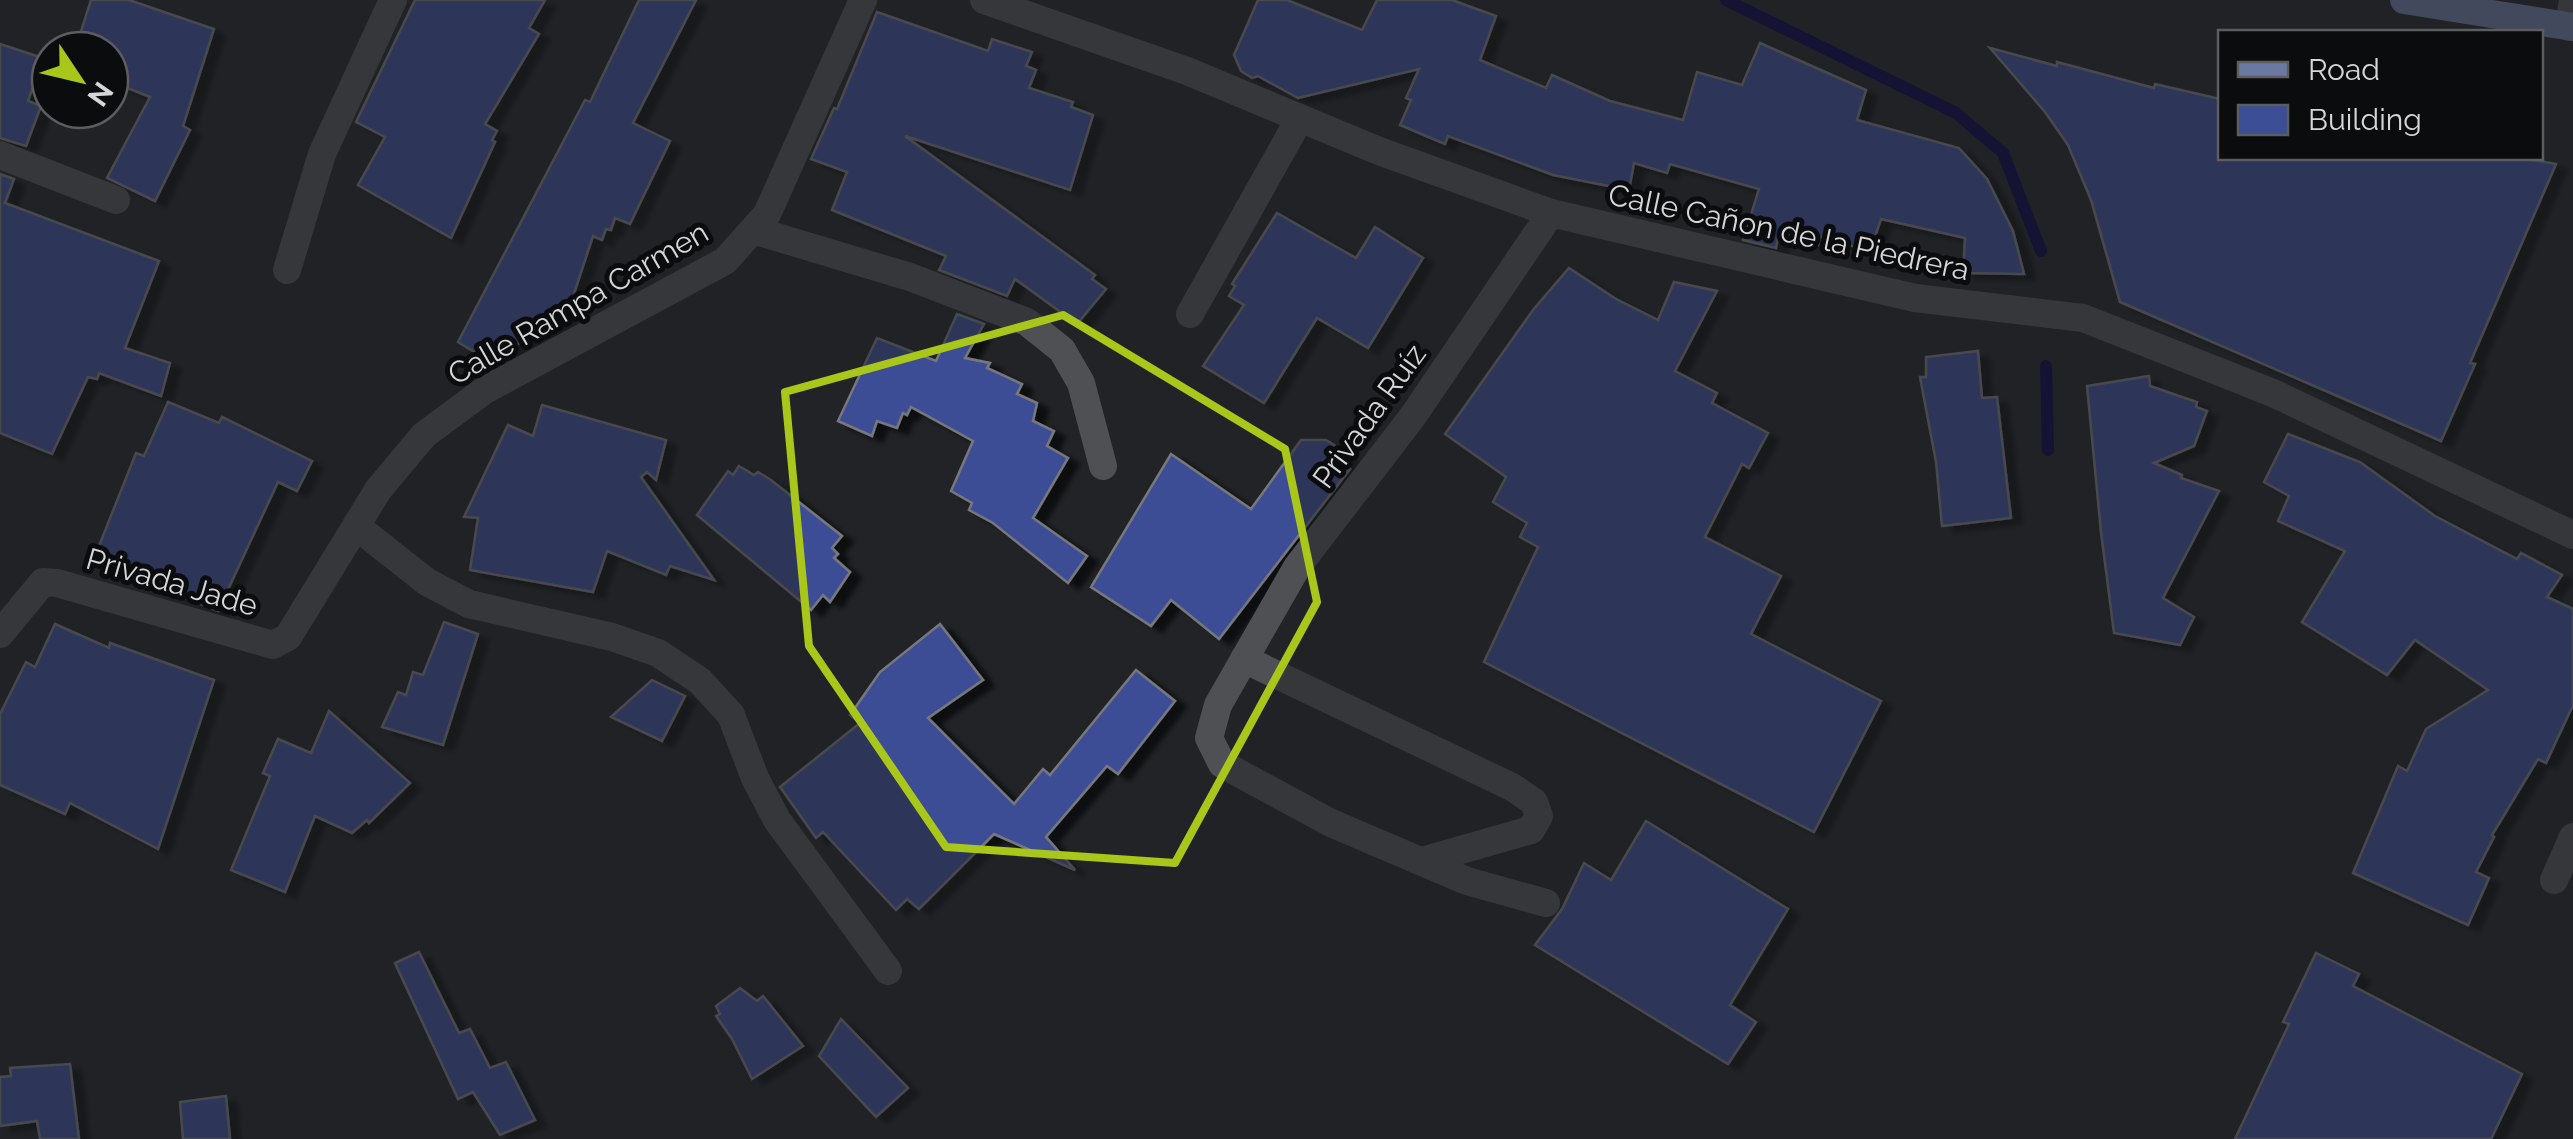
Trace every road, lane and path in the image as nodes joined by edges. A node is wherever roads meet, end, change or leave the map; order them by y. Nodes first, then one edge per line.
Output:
1 (392, 0) edge
2 (863, 0) edge
3 (984, 0) edge
4 (2407, 0) edge
5 (2533, 10) edge
6 (2572, 18) edge
7 (1300, 118) junction
8 (0, 155) edge
9 (116, 200) dead end
10 (1551, 213) junction
11 (753, 230) junction
12 (287, 270) dead end
13 (1190, 314) dead end
14 (1103, 466) dead end
15 (356, 526) junction
16 (2573, 535) edge
17 (0, 634) edge
18 (288, 637) joint
19 (1244, 659) junction
20 (2573, 837) edge
21 (1422, 862) junction
22 (2554, 880) dead end
23 (1546, 903) dead end
24 (888, 971) dead end

1 - 12 street
2 - 11 street, Calle Rampa Carmen
3 - 7 street, Calle Cañon de la Piedrera
4 - 5 main road
5 - 6 main road
7 - 10 street, Calle Cañon de la Piedrera
7 - 13 street
8 - 9 street
10 - 16 street, Calle Cañon de la Piedrera
10 - 19 street, Privada Ruíz
11 - 14 street
11 - 15 street, Calle Rampa Carmen
15 - 18 street, Calle Rampa Carmen
15 - 24 street
17 - 18 street, Privada Jade
19 - 21 street, Privada Ruíz
19 - 21 street
20 - 22 street
21 - 23 street, Privada Ruíz

